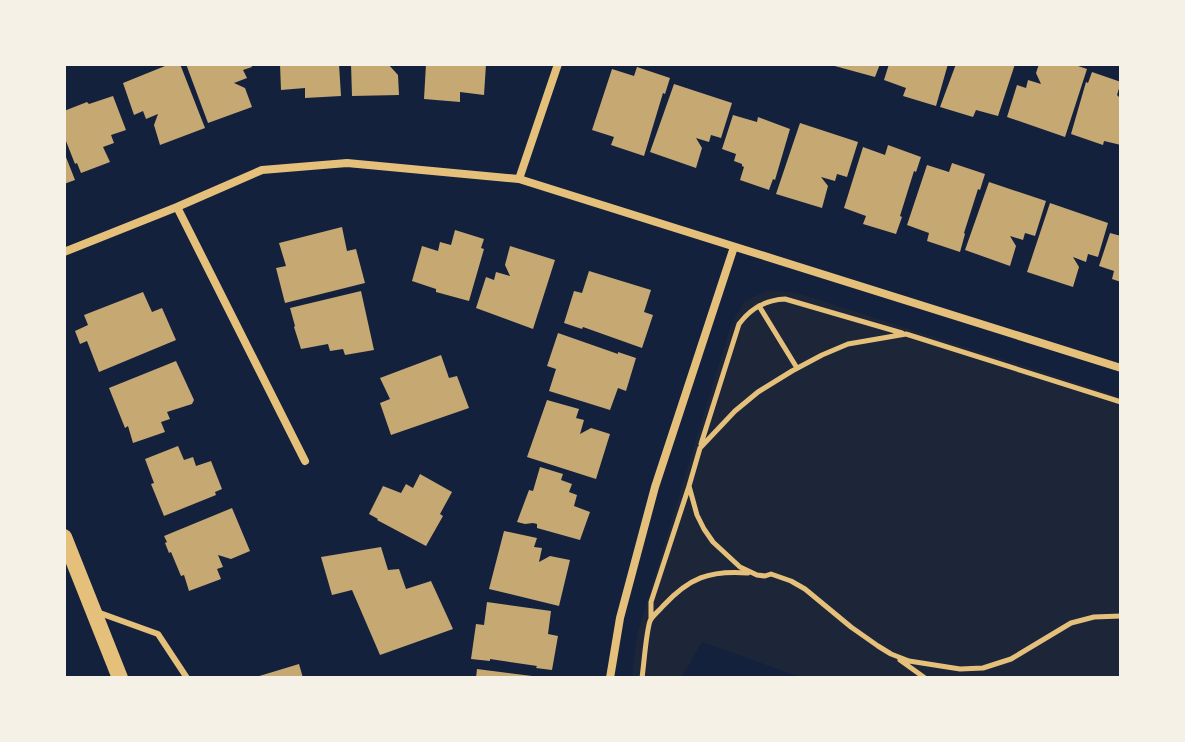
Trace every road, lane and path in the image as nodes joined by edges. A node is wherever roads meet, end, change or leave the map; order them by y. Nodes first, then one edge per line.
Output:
1 (558, 64) edge
2 (519, 179) junction
3 (177, 207) junction
4 (734, 247) junction
5 (64, 252) edge
6 (759, 306) junction
7 (906, 334) junction
8 (797, 368) junction
9 (1121, 368) edge
10 (1121, 402) edge
11 (700, 448) junction
12 (305, 461) dead end
13 (689, 486) junction
14 (64, 537) edge
15 (749, 573) junction
16 (93, 611) junction
17 (1121, 616) edge
18 (651, 619) junction
19 (891, 654) junction
20 (120, 678) edge
21 (187, 678) edge
22 (610, 678) edge
23 (642, 678) edge
24 (925, 678) edge

1 - 2 street
2 - 3 street
2 - 4 street
3 - 5 street
3 - 12 street
4 - 9 street
4 - 22 street
6 - 7 path
6 - 8 path
6 - 11 path
7 - 8 path
7 - 10 path
8 - 11 path
11 - 13 path
13 - 15 path
13 - 18 path
14 - 16 main road
15 - 18 path
15 - 19 path
16 - 20 main road
16 - 21 lane
17 - 19 path
18 - 23 path
19 - 24 path

